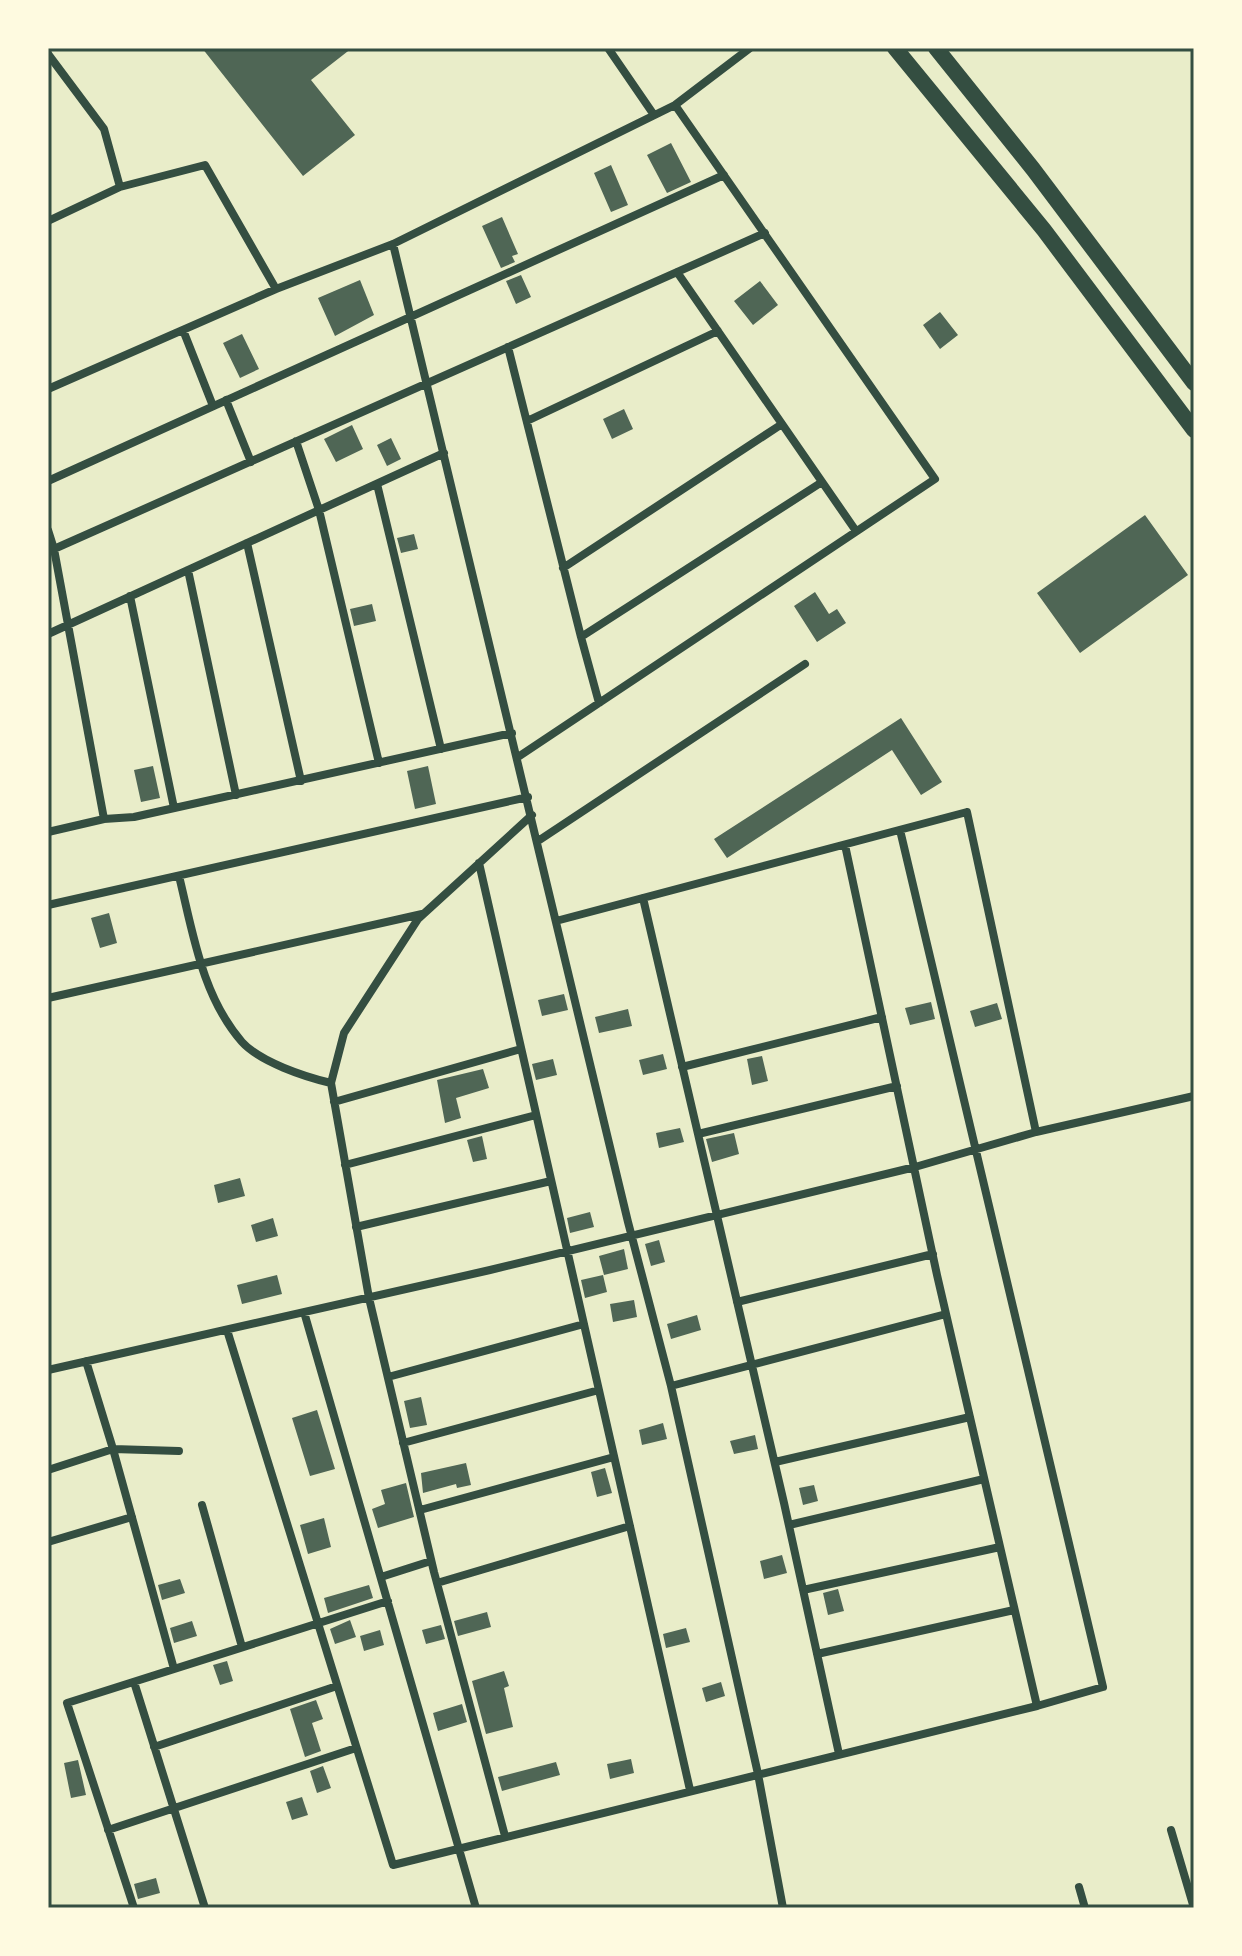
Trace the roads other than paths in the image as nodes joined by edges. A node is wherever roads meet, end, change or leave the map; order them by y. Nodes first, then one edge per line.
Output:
1 (608, 48) edge
2 (750, 48) edge
3 (895, 48) edge
4 (936, 48) edge
5 (48, 54) edge
6 (675, 105) junction
7 (654, 115) junction
8 (724, 175) junction
9 (120, 187) junction
10 (48, 221) edge
11 (765, 233) junction
12 (393, 244) junction
13 (677, 272) junction
14 (276, 289) junction
15 (411, 316) junction
16 (183, 330) junction
17 (718, 331) junction
18 (508, 347) junction
19 (427, 383) junction
20 (1194, 383) edge
21 (48, 389) edge
22 (226, 400) junction
23 (213, 406) junction
24 (527, 421) junction
25 (782, 424) junction
26 (1194, 430) edge
27 (296, 441) junction
28 (444, 453) junction
29 (251, 462) junction
30 (48, 481) edge
31 (822, 482) junction
32 (377, 484) junction
33 (319, 510) junction
34 (48, 530) edge
35 (856, 531) junction
36 (247, 543) junction
37 (54, 549) junction
38 (563, 568) junction
39 (188, 570) junction
40 (130, 596) junction
41 (68, 624) junction
42 (48, 634) edge
43 (581, 637) junction
44 (805, 664) dead end
45 (599, 703) junction
46 (512, 733) junction
47 (441, 749) junction
48 (518, 757) junction
49 (379, 763) junction
50 (301, 781) junction
51 (236, 795) junction
52 (528, 797) junction
53 (174, 808) junction
54 (532, 815) junction
55 (104, 819) junction
56 (900, 830) junction
57 (48, 832) edge
58 (538, 841) junction
59 (845, 845) junction
60 (479, 863) junction
61 (179, 876) junction
62 (643, 898) junction
63 (48, 905) edge
64 (423, 914) junction
65 (556, 921) junction
66 (200, 964) junction
67 (48, 998) edge
68 (882, 1017) junction
69 (521, 1049) junction
70 (682, 1067) junction
71 (331, 1083) junction
72 (897, 1086) junction
73 (1194, 1096) edge
74 (334, 1102) junction
75 (536, 1115) junction
76 (1036, 1132) junction
77 (698, 1134) junction
78 (975, 1148) junction
79 (345, 1165) junction
80 (915, 1167) junction
81 (551, 1181) junction
82 (717, 1215) junction
83 (356, 1227) junction
84 (631, 1236) junction
85 (567, 1251) junction
86 (933, 1254) junction
87 (369, 1298) junction
88 (737, 1302) junction
89 (304, 1312) junction
90 (946, 1314) junction
91 (584, 1324) junction
92 (227, 1330) junction
93 (86, 1361) junction
94 (752, 1365) junction
95 (48, 1370) edge
96 (388, 1377) junction
97 (671, 1386) junction
98 (599, 1390) junction
99 (970, 1417) junction
100 (403, 1443) junction
101 (113, 1449) junction
102 (179, 1451) dead end
103 (614, 1457) junction
104 (775, 1462) junction
105 (48, 1470) edge
106 (984, 1479) junction
107 (202, 1505) dead end
108 (420, 1510) junction
109 (132, 1517) junction
110 (789, 1525) junction
111 (630, 1526) junction
112 (48, 1542) edge
113 (1000, 1547) junction
114 (431, 1561) junction
115 (381, 1577) junction
116 (437, 1583) junction
117 (803, 1590) junction
118 (388, 1601) junction
119 (1014, 1610) junction
120 (318, 1623) junction
121 (242, 1647) junction
122 (817, 1654) junction
123 (174, 1669) junction
124 (134, 1682) junction
125 (337, 1686) junction
126 (1037, 1706) junction
127 (154, 1747) junction
128 (356, 1748) junction
129 (839, 1754) junction
130 (758, 1774) junction
131 (690, 1790) junction
132 (173, 1808) junction
133 (108, 1830) junction
134 (1171, 1830) dead end
135 (505, 1836) junction
136 (461, 1848) junction
137 (1079, 1887) dead end
138 (134, 1908) edge
139 (205, 1908) edge
140 (476, 1908) edge
141 (783, 1908) edge
142 (1085, 1908) edge
143 (1194, 1908) edge

1 - 7 street
2 - 6 street
3 - 26 highway
4 - 20 highway
5 - 9 street
6 - 7 street
6 - 8 street
7 - 12 street
8 - 11 street
8 - 15 street
9 - 10 street
9 - 14 street
11 - 13 street
11 - 35 street
12 - 14 street
12 - 15 street
13 - 17 street
13 - 18 street
14 - 16 street
15 - 19 street
15 - 22 street
16 - 21 street
16 - 23 street
17 - 24 street
17 - 25 street
18 - 19 street
18 - 24 street
19 - 27 street
19 - 28 street
22 - 23 street
22 - 29 street
23 - 30 street
24 - 38 street
25 - 31 street
25 - 38 street
27 - 29 street
27 - 33 street
28 - 32 street
28 - 46 street
29 - 37 street
31 - 35 street
31 - 43 street
32 - 33 street
32 - 47 street
33 - 36 street
33 - 49 street
34 - 37 street
35 - 45 street
36 - 39 street
36 - 50 street
37 - 41 street
38 - 43 street
39 - 40 street
39 - 51 street
40 - 41 street
40 - 53 street
41 - 42 street
41 - 55 street
43 - 45 street
44 - 58 street
45 - 48 street
46 - 47 street
46 - 48 street
47 - 49 street
48 - 52 street
49 - 50 street
50 - 51 street
51 - 53 street
52 - 54 street
52 - 61 street
53 - 55 street
54 - 58 street
54 - 60 street
55 - 57 street
56 - 59 street
56 - 76 street
56 - 78 street
58 - 65 street
59 - 62 street
59 - 68 street
60 - 64 street
60 - 69 street
61 - 63 street
61 - 66 street
62 - 65 street
62 - 70 street
64 - 66 street
64 - 71 street
65 - 84 street
66 - 67 street
66 - 71 street
68 - 70 street
68 - 72 street
69 - 74 street
69 - 75 street
70 - 77 street
71 - 74 street
72 - 77 street
72 - 80 street
73 - 76 street
74 - 79 street
75 - 79 street
75 - 81 street
76 - 78 street
77 - 82 street
78 - 80 street
78 - 126 street
79 - 83 street
80 - 82 street
80 - 86 street
81 - 83 street
81 - 85 street
82 - 84 street
82 - 88 street
83 - 87 street
84 - 85 street
84 - 97 street
85 - 87 street
85 - 91 street
86 - 88 street
86 - 90 street
87 - 89 street
87 - 96 street
88 - 94 street
89 - 92 street
89 - 115 street
90 - 94 street
90 - 99 street
91 - 96 street
91 - 98 street
92 - 93 street
92 - 120 street
93 - 95 street
93 - 101 street
94 - 97 street
94 - 104 street
96 - 100 street
97 - 130 street
98 - 100 street
98 - 103 street
99 - 104 street
99 - 106 street
100 - 108 street
101 - 102 street
101 - 105 street
101 - 109 street
103 - 108 street
103 - 111 street
104 - 110 street
106 - 110 street
106 - 113 street
107 - 121 street
108 - 114 street
109 - 112 street
109 - 123 street
110 - 117 street
111 - 116 street
111 - 131 street
113 - 117 street
113 - 119 street
114 - 115 street
114 - 116 street
115 - 118 street
116 - 135 street
117 - 122 street
118 - 120 street
118 - 136 street
119 - 122 street
119 - 126 street
120 - 121 street
120 - 125 street
121 - 123 street
122 - 129 street
123 - 124 street
124 - 127 street
124 - 133 street
125 - 127 street
125 - 128 street
126 - 129 street
127 - 132 street
128 - 132 street
128 - 136 street
129 - 130 street
130 - 131 street
130 - 141 street
131 - 135 street
132 - 133 street
132 - 139 street
133 - 138 street
134 - 143 street
135 - 136 street
136 - 140 street
137 - 142 street

